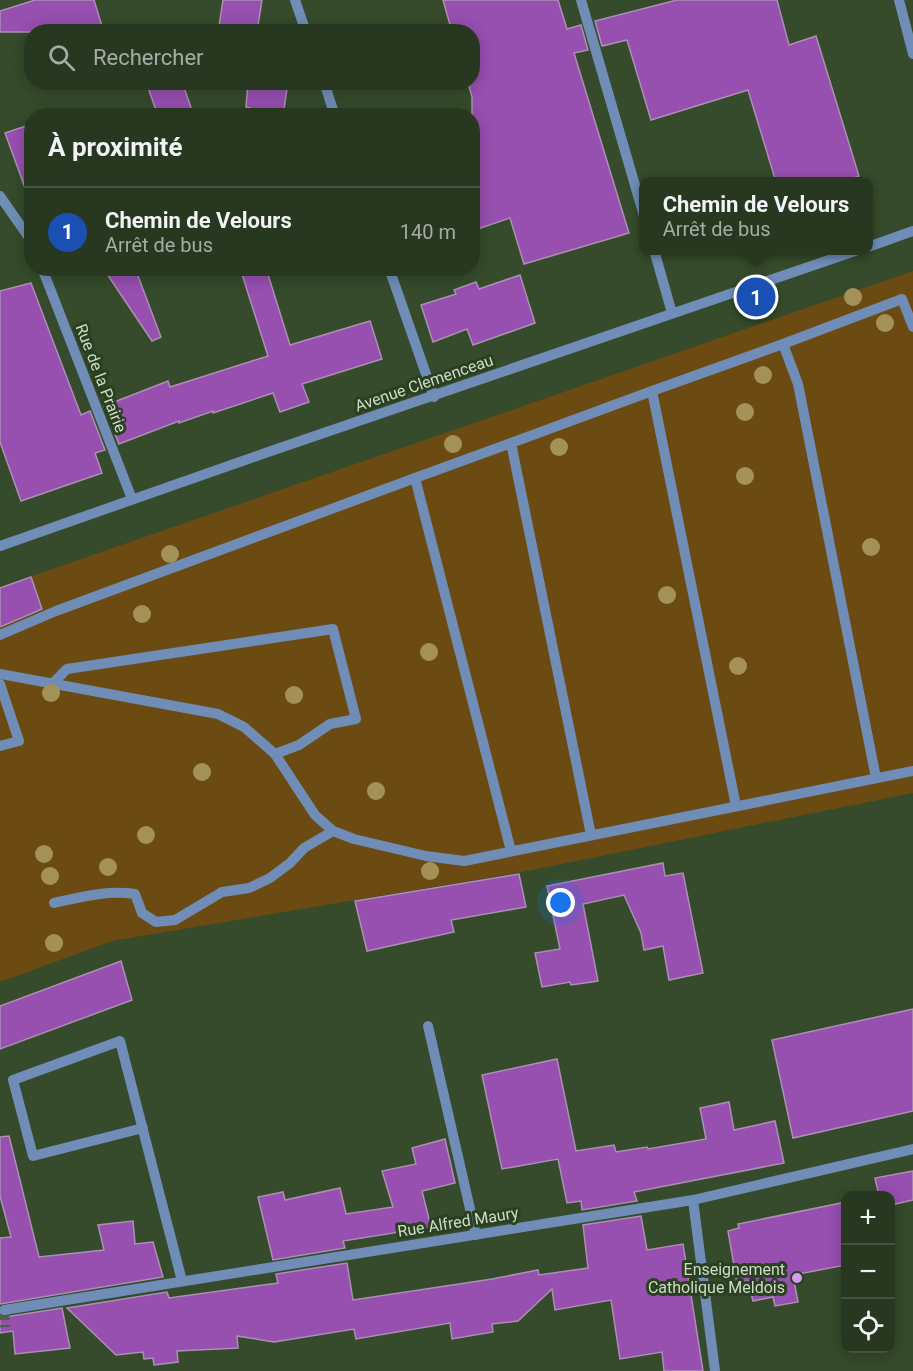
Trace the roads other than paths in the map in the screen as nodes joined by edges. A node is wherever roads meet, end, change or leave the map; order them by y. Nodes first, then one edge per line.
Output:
1 (295, 0) edge
2 (581, 0) edge
3 (899, 0) edge
4 (303, 24) edge
5 (913, 54) edge
6 (327, 90) edge
7 (332, 108) edge
8 (0, 196) edge
9 (639, 199) edge
10 (24, 229) edge
11 (913, 231) edge
12 (873, 245) edge
13 (655, 255) edge
14 (843, 255) edge
15 (45, 276) edge
16 (392, 276) edge
17 (672, 313) junction
18 (913, 327) edge
19 (783, 344) junction
20 (652, 391) junction
21 (434, 397) junction
22 (511, 443) junction
23 (415, 478) junction
24 (132, 499) junction
25 (0, 546) edge
26 (0, 635) edge
27 (0, 674) edge
28 (53, 683) junction
29 (0, 684) edge
30 (0, 746) edge
31 (275, 754) junction
32 (913, 771) edge
33 (876, 778) junction
34 (736, 806) junction
35 (333, 831) junction
36 (591, 835) junction
37 (511, 851) junction
38 (54, 903) dead end
39 (428, 1026) dead end
40 (143, 1128) junction
41 (913, 1149) edge
42 (693, 1200) junction
43 (476, 1235) junction
44 (182, 1281) junction
45 (4, 1310) dead end
46 (715, 1371) edge

1 - 4 street
2 - 9 street
3 - 5 street
6 - 7 street
8 - 10 street
11 - 12 street
13 - 17 street
14 - 17 street, Avenue Clemenceau
15 - 24 street, Rue de la Prairie
16 - 21 street
17 - 21 street, Avenue Clemenceau
18 - 19 street
19 - 20 street
19 - 33 street
20 - 22 street
20 - 34 street
21 - 24 street, Avenue Clemenceau
22 - 23 street
22 - 36 street
23 - 26 street
23 - 37 street
24 - 25 street, Avenue Clemenceau
27 - 28 street
28 - 31 street
28 - 31 street
29 - 30 street
31 - 35 street
32 - 33 street
33 - 34 street
34 - 36 street
35 - 37 street
35 - 38 street
36 - 37 street
39 - 43 street
40 - 40 street
40 - 44 street
41 - 42 street, Rue Alfred Maury
42 - 43 street, Rue Alfred Maury
42 - 46 street
43 - 44 street, Rue Alfred Maury
44 - 45 street, Rue Alfred Maury

